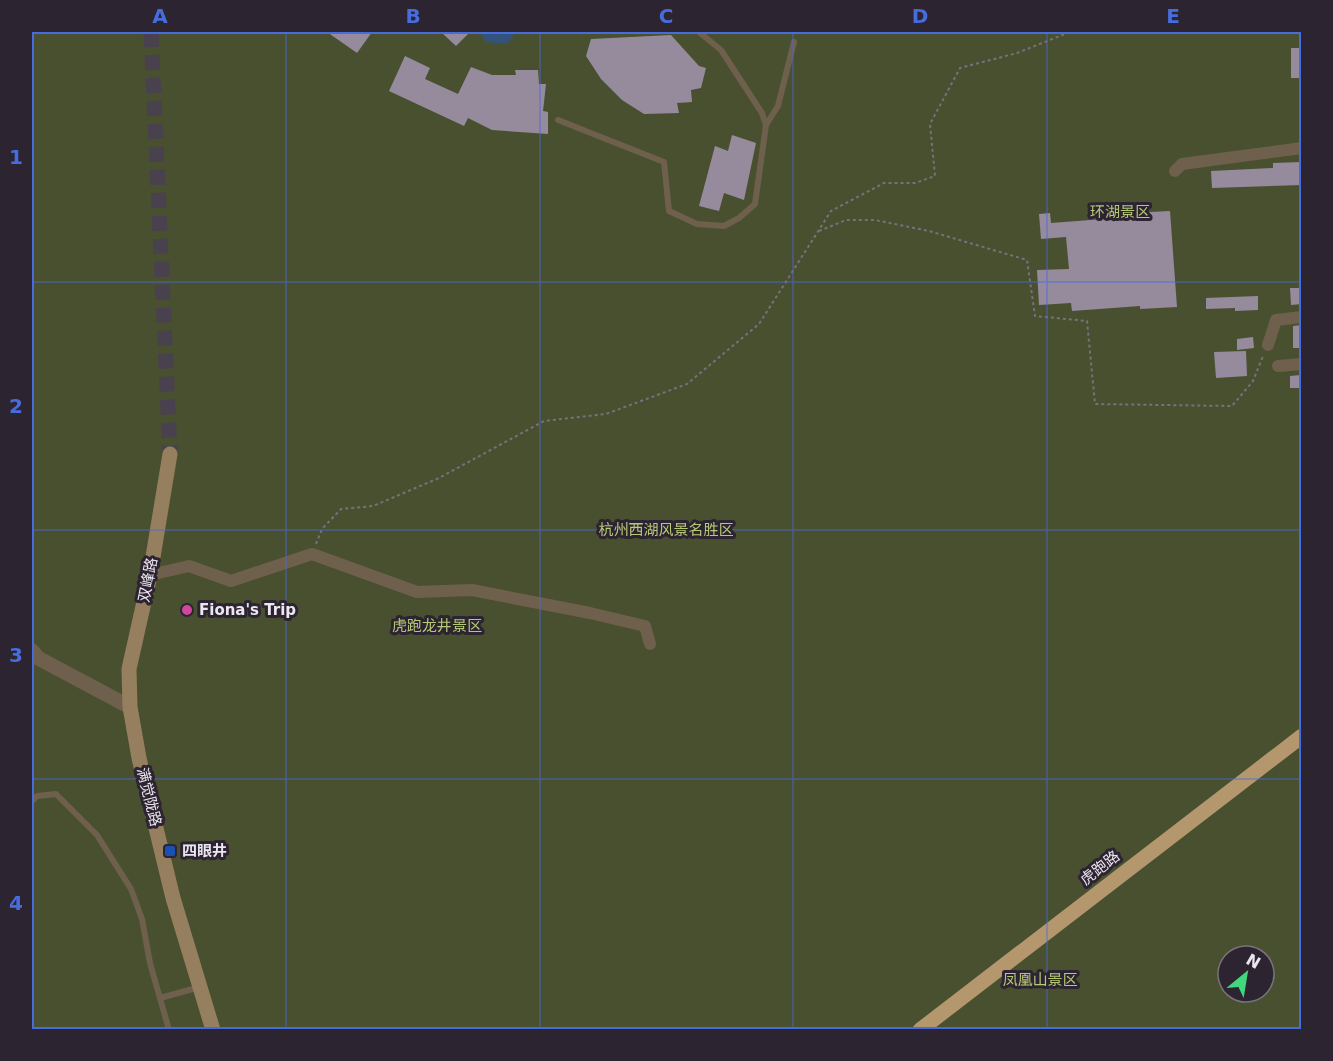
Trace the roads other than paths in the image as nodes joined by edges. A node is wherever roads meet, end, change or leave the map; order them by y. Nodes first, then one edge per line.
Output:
1 (699, 32) edge
2 (794, 42) dead end
3 (558, 120) dead end
4 (766, 125) junction
5 (1302, 148) edge
6 (1175, 171) dead end
7 (1302, 317) edge
8 (1268, 345) road end
9 (1302, 364) edge
10 (1278, 366) dead end
11 (170, 454) tunnel mouth
12 (150, 575) junction
13 (650, 644) dead end
14 (32, 651) edge
15 (130, 707) junction
16 (1302, 736) edge
17 (32, 801) edge
18 (201, 987) junction
19 (160, 998) junction
20 (169, 1029) edge
21 (213, 1029) edge
22 (920, 1029) edge

1 - 4 lane
2 - 4 lane
3 - 4 lane
5 - 6 street
7 - 8 street
9 - 10 street
11 - 12 main road, 双峰路
12 - 13 street
12 - 15 main road, 双峰路
14 - 15 street
15 - 18 main road, 满觉陇路
16 - 22 main road, 虎跑路
17 - 19 lane
18 - 19 lane
18 - 21 main road, 满觉陇路
19 - 20 lane

